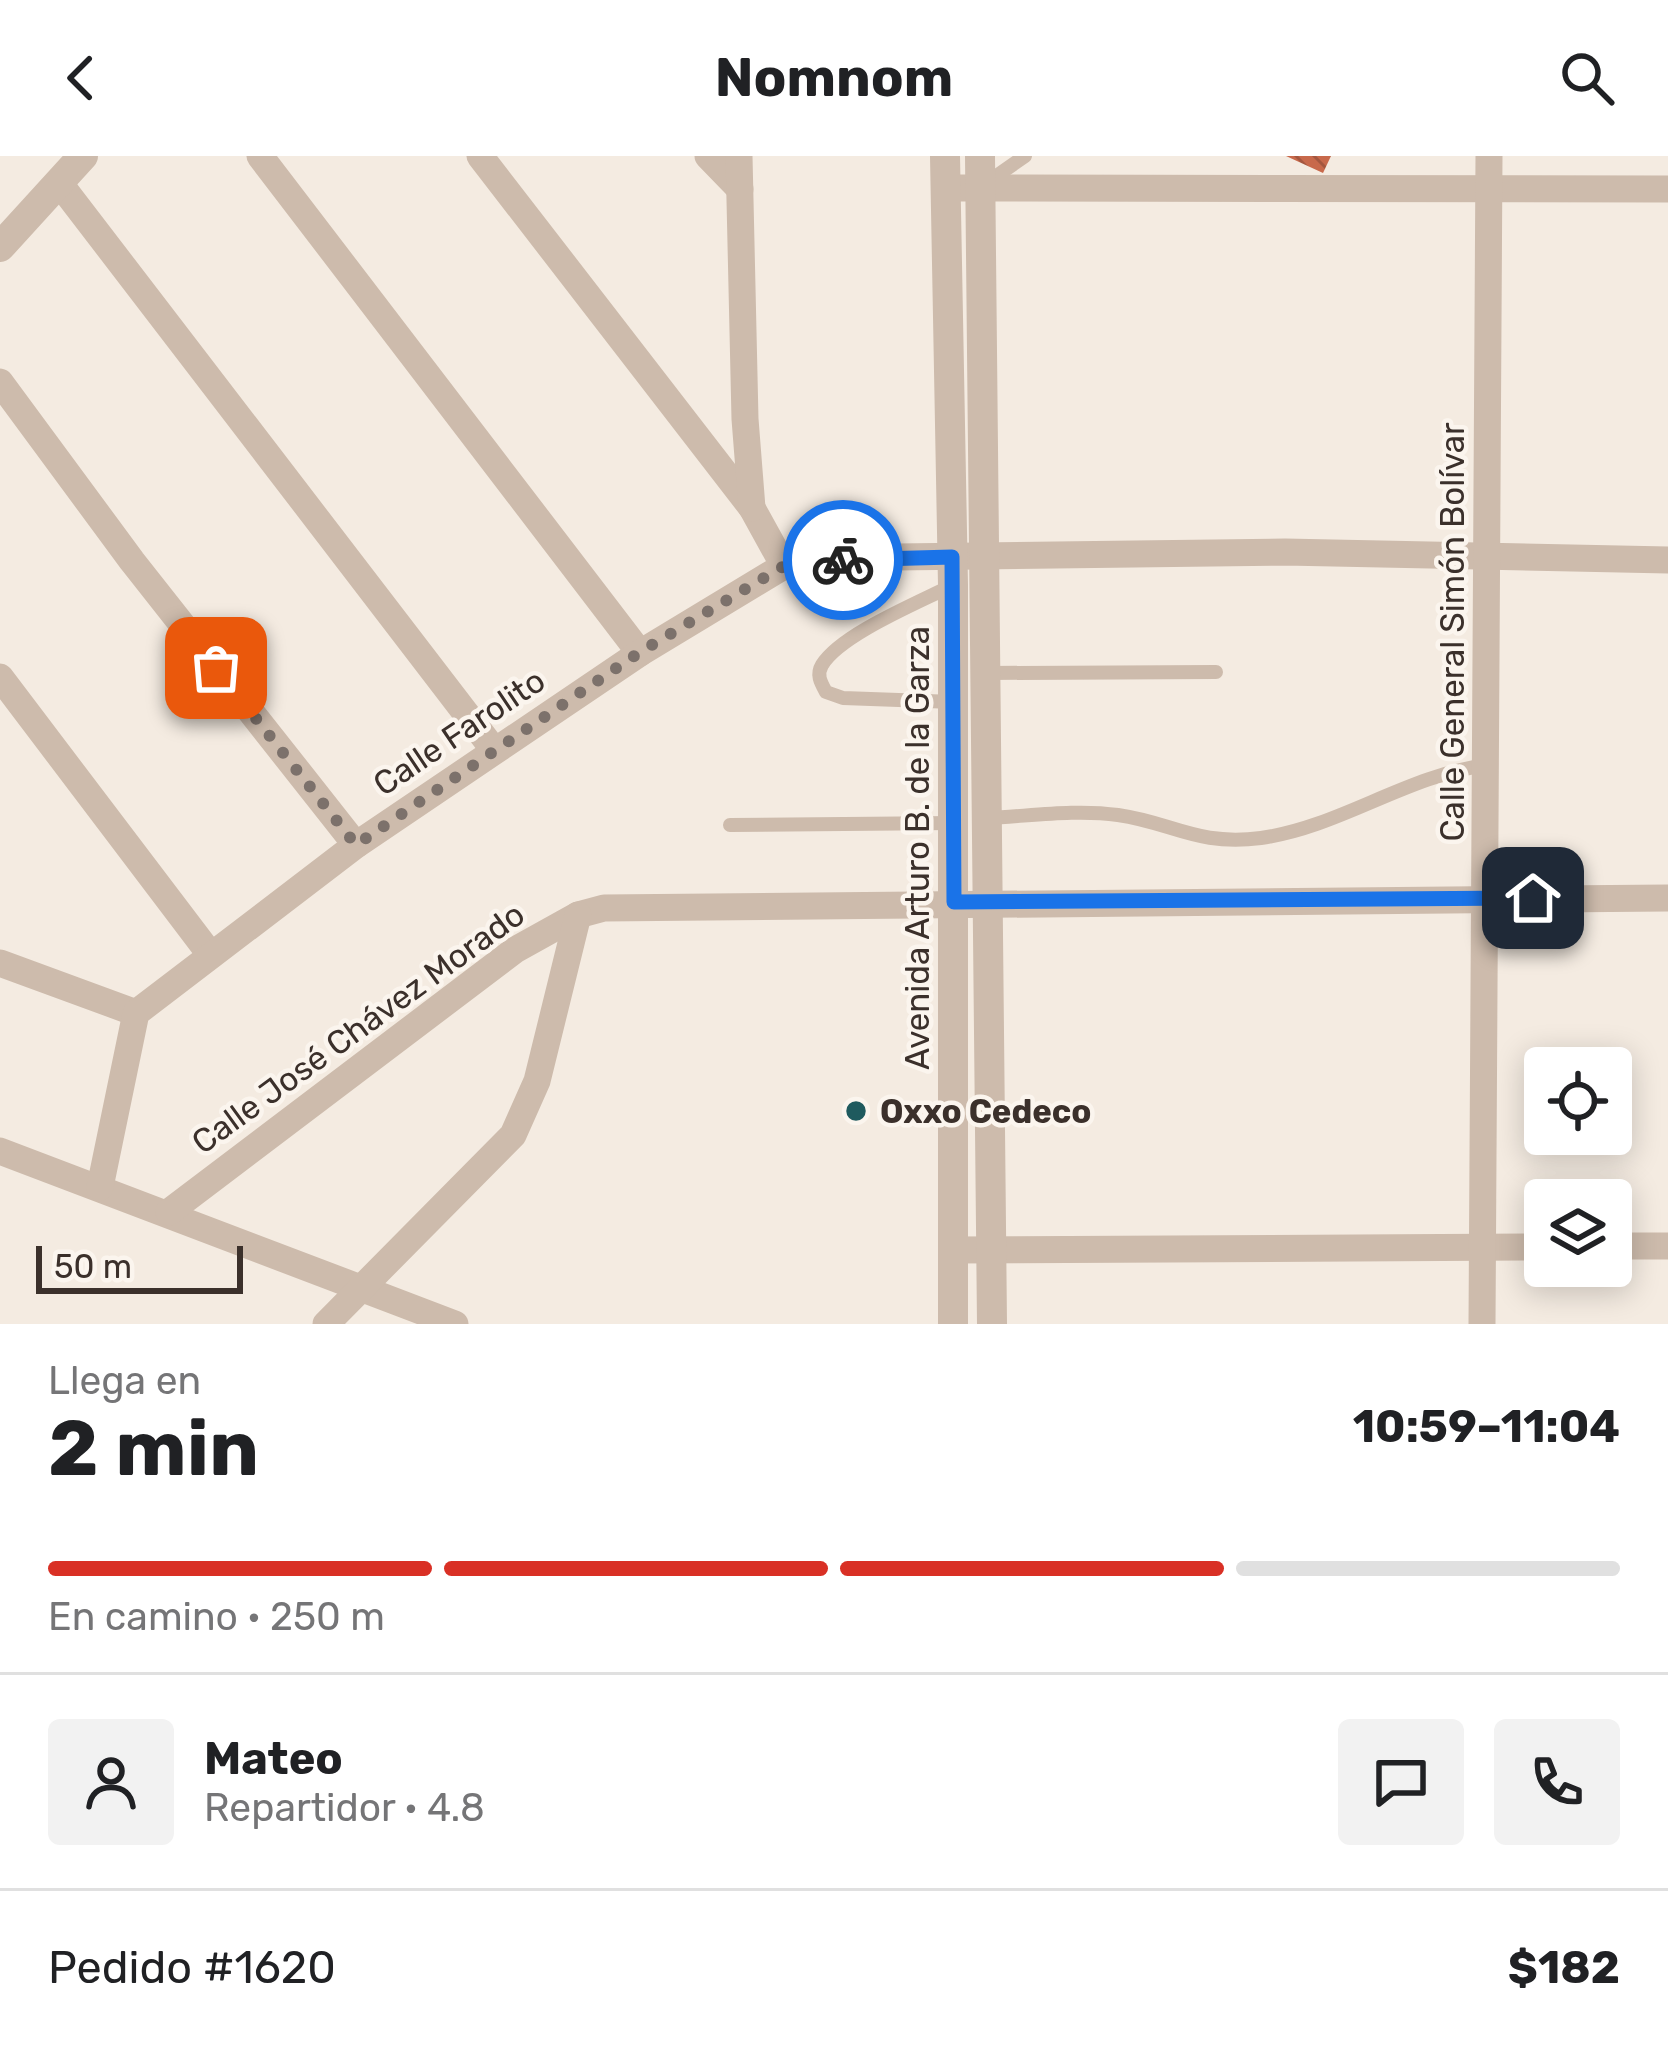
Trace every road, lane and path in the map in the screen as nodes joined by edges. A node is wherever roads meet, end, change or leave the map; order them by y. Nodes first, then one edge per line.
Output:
1 (83, 156) edge
2 (260, 156) edge
3 (480, 156) edge
4 (708, 156) edge
5 (739, 156) edge
6 (945, 156) edge
7 (1025, 156) edge
8 (1489, 156) edge
9 (981, 171) edge
10 (60, 184) junction
11 (946, 188) junction
12 (740, 189) junction
13 (1668, 189) edge
14 (1489, 191) junction
15 (0, 247) edge
16 (0, 382) edge
17 (752, 508) junction
18 (987, 557) junction
19 (1668, 560) edge
20 (1488, 561) junction
21 (784, 566) junction
22 (953, 571) junction
23 (640, 652) junction
24 (1216, 672) dead end
25 (988, 673) junction
26 (0, 677) edge
27 (954, 702) junction
28 (494, 750) junction
29 (1487, 764) junction
30 (989, 818) junction
31 (954, 823) junction
32 (730, 825) dead end
33 (356, 845) junction
34 (1488, 898) junction
35 (1668, 898) edge
36 (954, 902) junction
37 (990, 902) junction
38 (578, 915) junction
39 (210, 955) junction
40 (0, 963) edge
41 (136, 1013) junction
42 (0, 1151) edge
43 (100, 1187) junction
44 (169, 1212) junction
45 (1632, 1246) edge
46 (1668, 1246) edge
47 (1483, 1247) junction
48 (1524, 1247) edge
49 (953, 1250) junction
50 (993, 1250) junction
51 (363, 1288) junction
52 (326, 1324) edge
53 (455, 1324) edge
54 (953, 1324) edge
55 (992, 1324) edge
56 (1482, 1324) edge

1 - 10 street
2 - 23 street
3 - 17 street
4 - 12 street
5 - 12 street
6 - 11 street, Avenida Arturo B. de la Garza
7 - 9 lane
8 - 14 street, Calle General Simón Bolívar
9 - 11 street
9 - 14 street
9 - 18 street
10 - 15 street
10 - 28 street
11 - 22 street, Avenida Arturo B. de la Garza
12 - 17 street
13 - 14 street
14 - 20 street, Calle General Simón Bolívar
16 - 33 street
17 - 21 street
18 - 20 street, Calle Farolito
18 - 22 street, Calle Farolito
18 - 25 street
19 - 20 street, Calle Farolito
20 - 29 street, Calle General Simón Bolívar
21 - 22 street, Calle Farolito
21 - 23 street, Calle Farolito
22 - 27 street, Avenida Arturo B. de la Garza
22 - 27 lane
23 - 28 street, Calle Farolito
24 - 25 lane
25 - 30 street
26 - 39 street
27 - 31 street, Avenida Arturo B. de la Garza
28 - 33 street, Calle Farolito
29 - 30 lane
29 - 34 street, Calle General Simón Bolívar
30 - 37 street
31 - 32 lane
31 - 36 street, Avenida Arturo B. de la Garza
33 - 39 street, Calle Farolito
34 - 35 street, Calle José Chávez Morado
34 - 37 street, Calle José Chávez Morado
34 - 47 street, Calle General Simón Bolívar
36 - 37 street, Calle José Chávez Morado
36 - 38 street, Calle José Chávez Morado
36 - 49 street, Avenida Arturo B. de la Garza
37 - 50 street
38 - 44 street, Calle José Chávez Morado
38 - 51 street
39 - 41 street, Calle Farolito
40 - 41 street
41 - 43 street
42 - 43 street
43 - 44 street
44 - 51 street
45 - 46 street
47 - 48 street
47 - 50 street
47 - 56 street, Calle General Simón Bolívar
49 - 50 street
49 - 54 street, Avenida Arturo B. de la Garza
50 - 55 street
51 - 52 street
51 - 53 street

